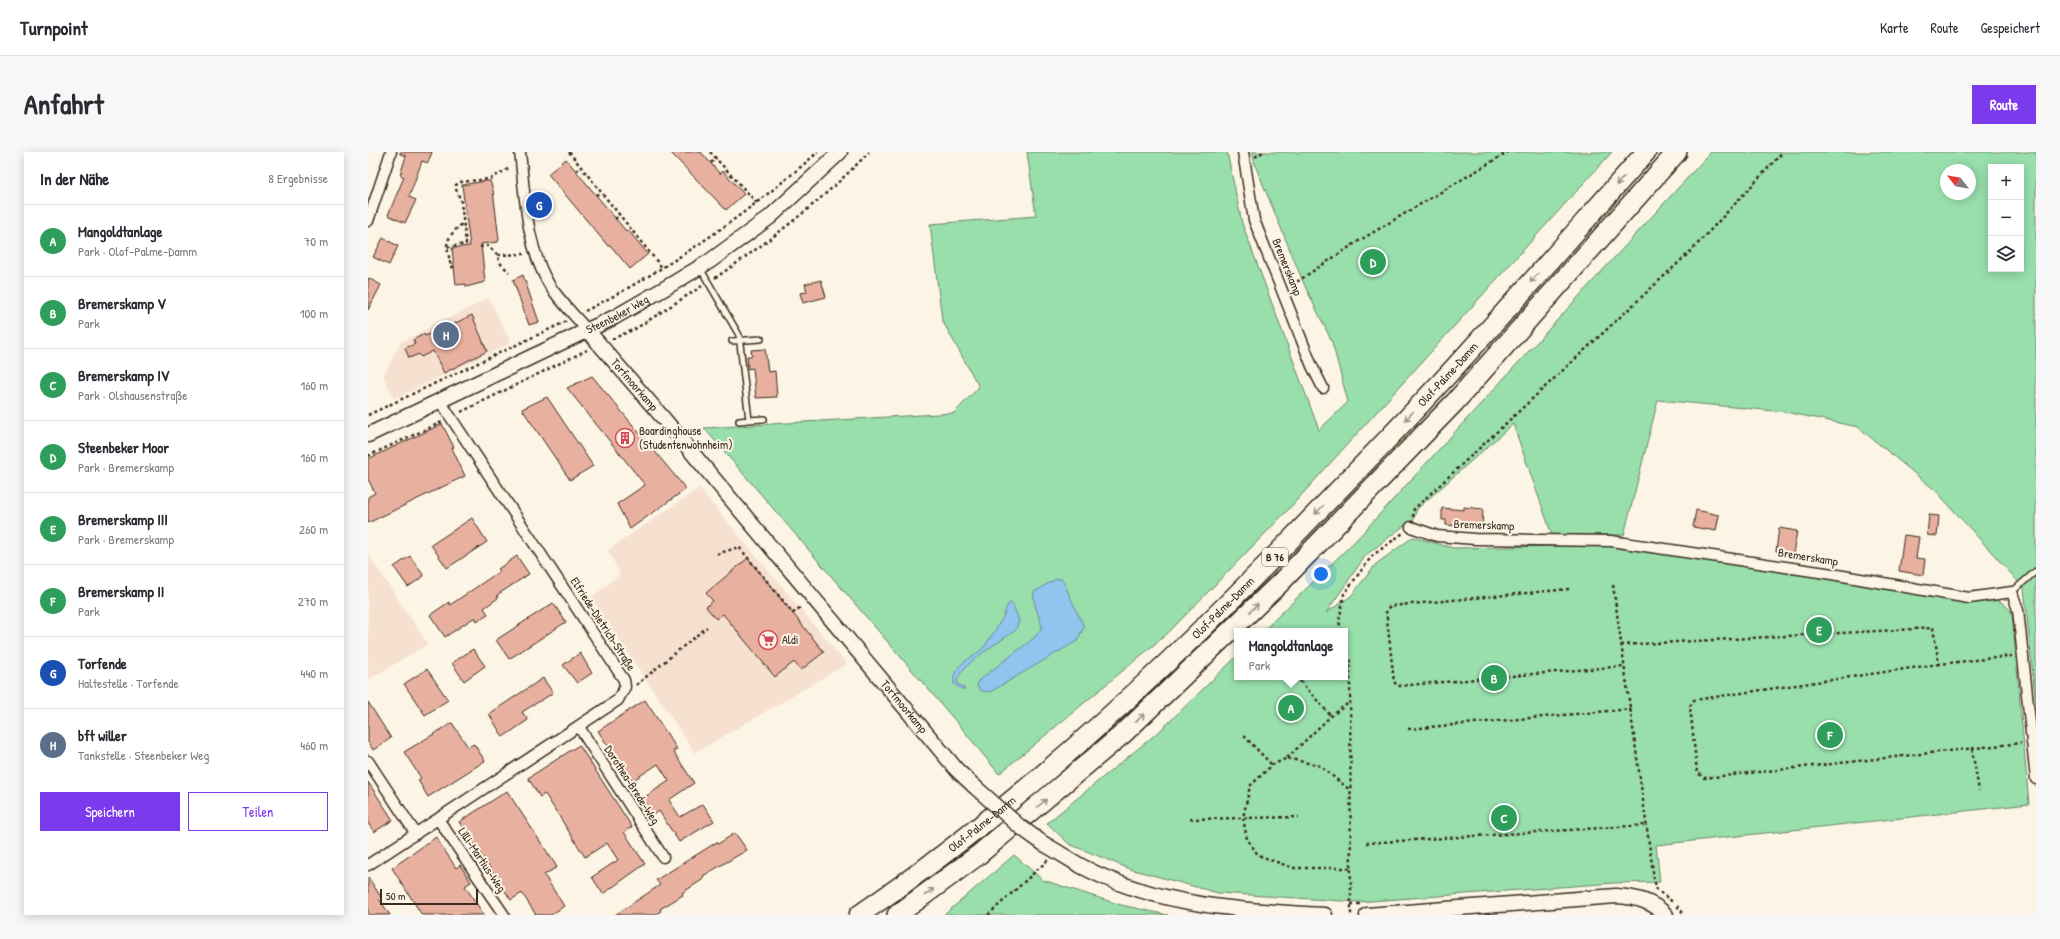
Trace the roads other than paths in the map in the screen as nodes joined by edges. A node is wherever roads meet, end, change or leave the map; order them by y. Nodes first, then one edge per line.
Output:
1 (391, 152) edge
2 (520, 152) edge
3 (840, 152) edge
4 (1243, 152) edge
5 (1646, 152) edge
6 (1677, 152) edge
7 (368, 221) edge
8 (700, 267) junction
9 (588, 331) junction
10 (761, 339) dead end
11 (740, 340) junction
12 (732, 341) dead end
13 (1323, 388) dead end
14 (440, 401) junction
15 (764, 419) dead end
16 (749, 420) junction
17 (739, 421) dead end
18 (368, 435) edge
19 (1412, 527) road end
20 (2036, 571) edge
21 (2012, 592) junction
22 (580, 727) junction
23 (368, 762) edge
24 (2036, 779) edge
25 (438, 819) junction
26 (416, 834) junction
27 (663, 857) dead end
28 (368, 865) edge
29 (504, 915) edge
30 (859, 915) edge
31 (897, 915) edge
32 (1325, 915) edge
33 (1367, 915) edge
34 (1666, 915) edge

1 - 7 street
2 - 9 street
3 - 8 street, Steenbeker Weg
4 - 13 street, Bremerskamp
5 -> 30 highway, Olof-Palme-Damm / B 76
31 -> 6 highway, Olof-Palme-Damm / B 76
8 - 9 street, Steenbeker Weg
8 - 11 lane
9 - 14 street, Steenbeker Weg
9 - 32 street, Torfmoorkamp, bridge
10 - 11 lane
11 - 12 lane
11 - 16 lane
14 - 18 street, Steenbeker Weg
14 - 22 street, Elfriede-Dietrich-Straße
15 - 16 lane
16 - 17 lane
19 - 21 street, Bremerskamp
20 - 21 lane
21 - 24 street
22 - 25 street, Elfriede-Dietrich-Straße
22 - 27 street, Dorothea-Brede-Weg
23 - 26 street
25 - 26 street, Elfriede-Dietrich-Straße
25 - 29 street, Lilli-Martius-Weg
26 - 28 street, Elfriede-Dietrich-Straße
33 - 34 street

